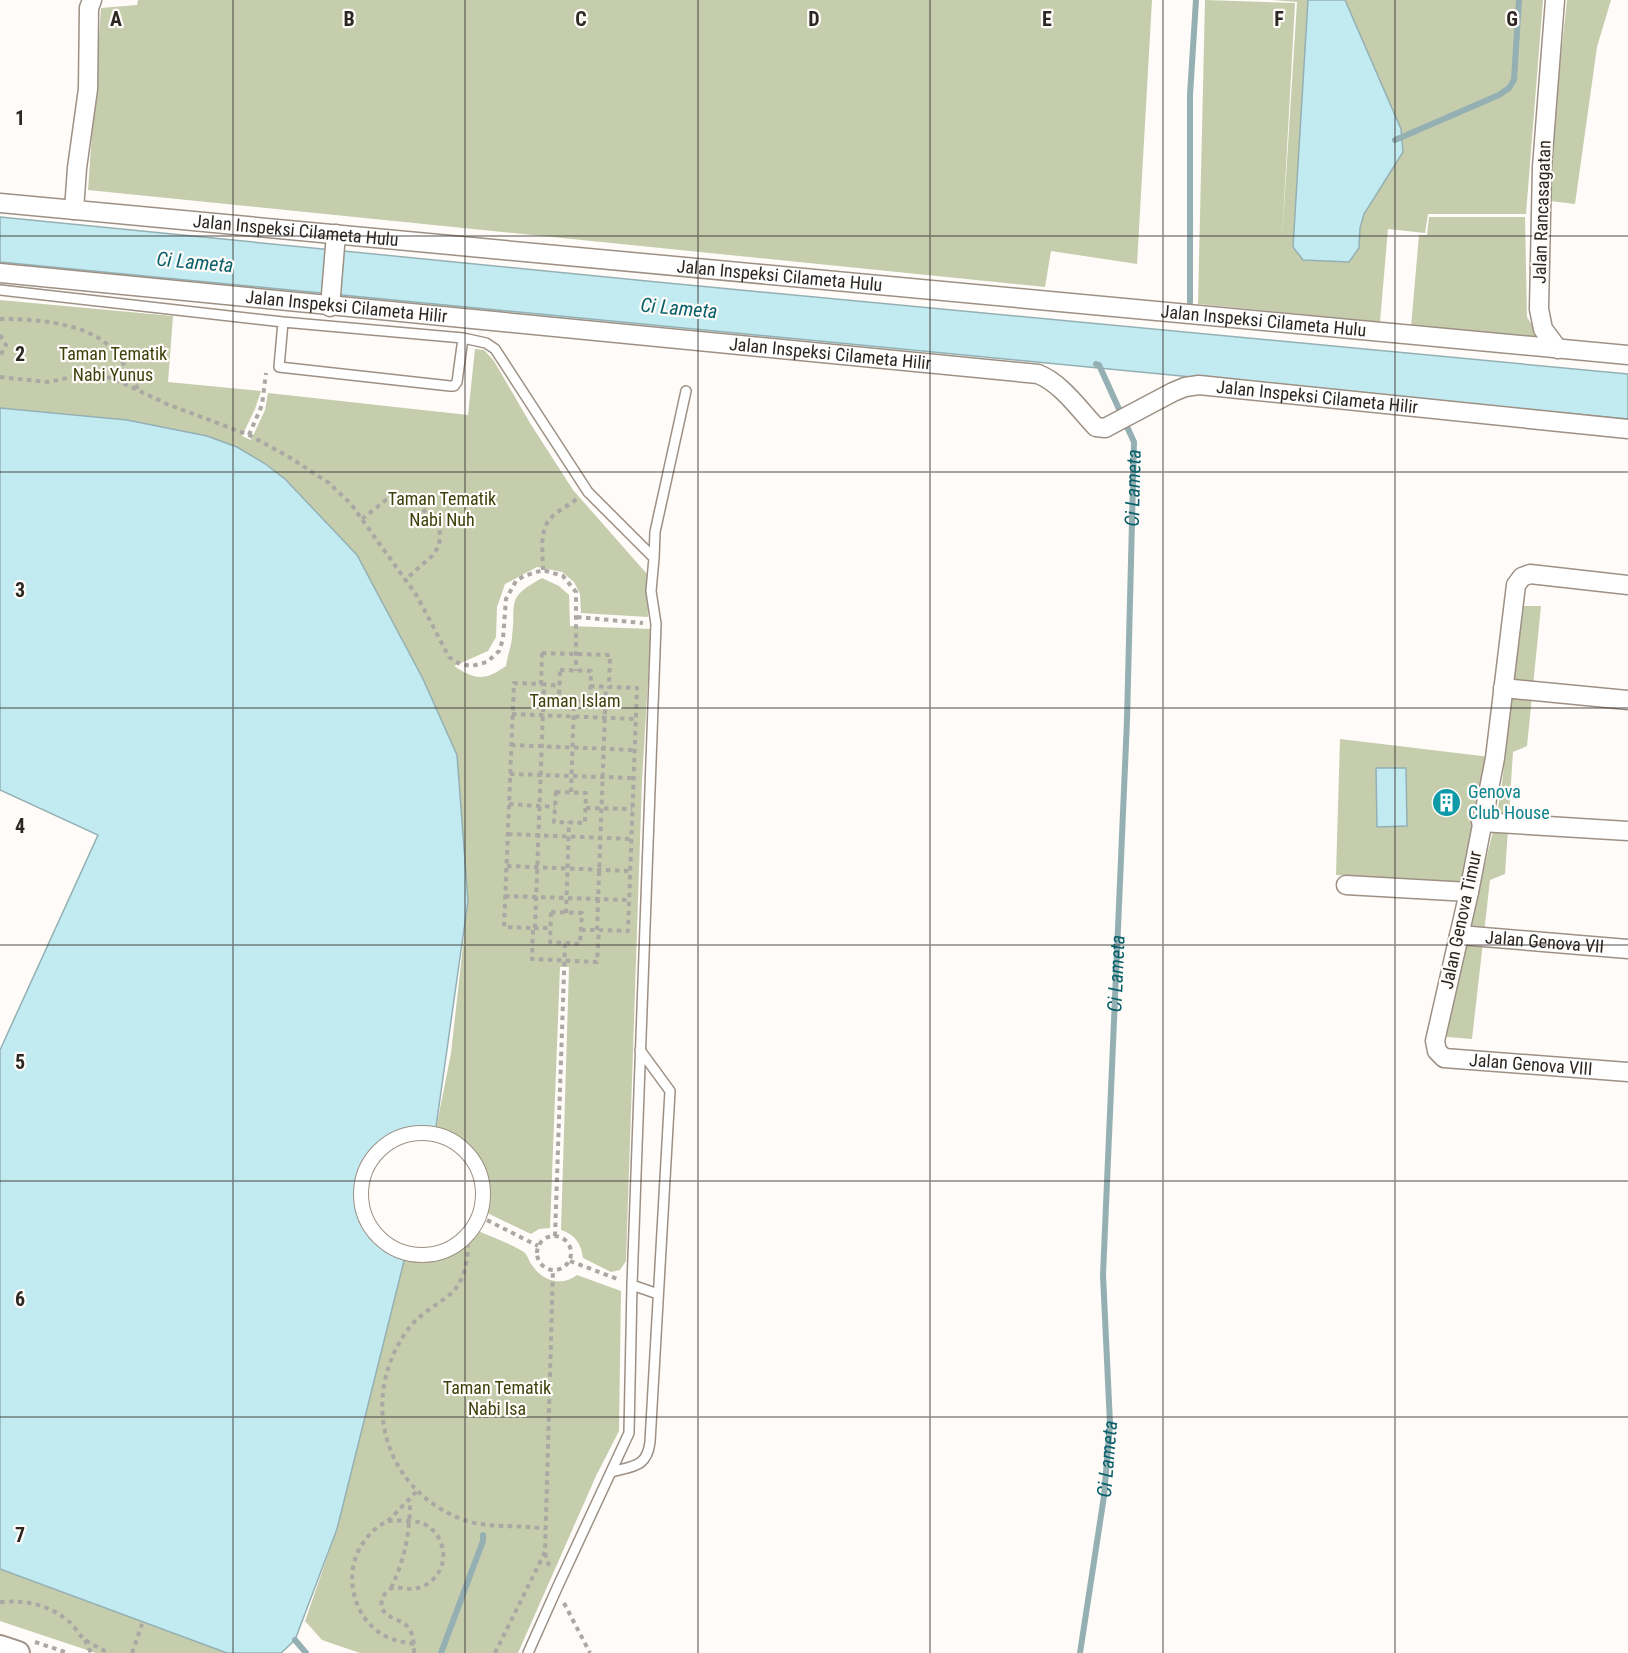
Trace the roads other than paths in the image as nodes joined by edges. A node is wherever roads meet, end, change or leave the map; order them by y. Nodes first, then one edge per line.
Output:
1 (92, 0) edge
2 (1555, 0) edge
3 (0, 202) edge
4 (74, 210) junction
5 (335, 241) junction
6 (0, 273) edge
7 (0, 290) edge
8 (330, 300) junction
9 (283, 322) junction
10 (463, 338) junction
11 (1558, 349) junction
12 (1628, 355) edge
13 (686, 391) dead end
14 (1628, 429) edge
15 (654, 558) junction
16 (1628, 585) edge
17 (1503, 688) junction
18 (1628, 700) edge
19 (1481, 822) junction
20 (1628, 831) edge
21 (1346, 885) dead end
22 (1469, 892) junction
23 (1459, 935) junction
24 (1628, 949) edge
25 (640, 1050) junction
26 (1437, 1051) joint
27 (1628, 1071) edge
28 (479, 1216) joint
29 (632, 1285) junction
30 (658, 1294) junction
31 (611, 1472) junction
32 (0, 1647) edge
33 (18, 1653) edge
34 (528, 1653) edge

1 - 4 street
2 - 11 street, Jalan Rancasagatan
3 - 4 street, Jalan Inspeksi Cilameta Hulu
4 - 5 street, Jalan Inspeksi Cilameta Hulu
5 - 8 street
5 - 11 street, Jalan Inspeksi Cilameta Hulu
6 - 8 street, Jalan Inspeksi Cilameta Hilir
7 - 9 lane
8 - 14 street, Jalan Inspeksi Cilameta Hilir
9 - 10 lane
9 - 10 lane
10 - 15 lane
11 - 12 street
13 - 15 lane
15 - 25 lane
16 - 17 street, Jalan Genova Timur
17 - 18 street
17 - 19 street, Jalan Genova Timur
19 - 20 street
19 - 22 street, Jalan Genova Timur
21 - 22 street
22 - 23 street, Jalan Genova Timur
23 - 24 street, Jalan Genova VII
23 - 26 street, Jalan Genova Timur
25 - 29 lane
25 - 30 lane
26 - 27 street, Jalan Genova VIII
28 - 28 street
29 - 30 lane
29 - 31 lane
30 - 31 lane
31 - 34 lane
32 - 33 street

